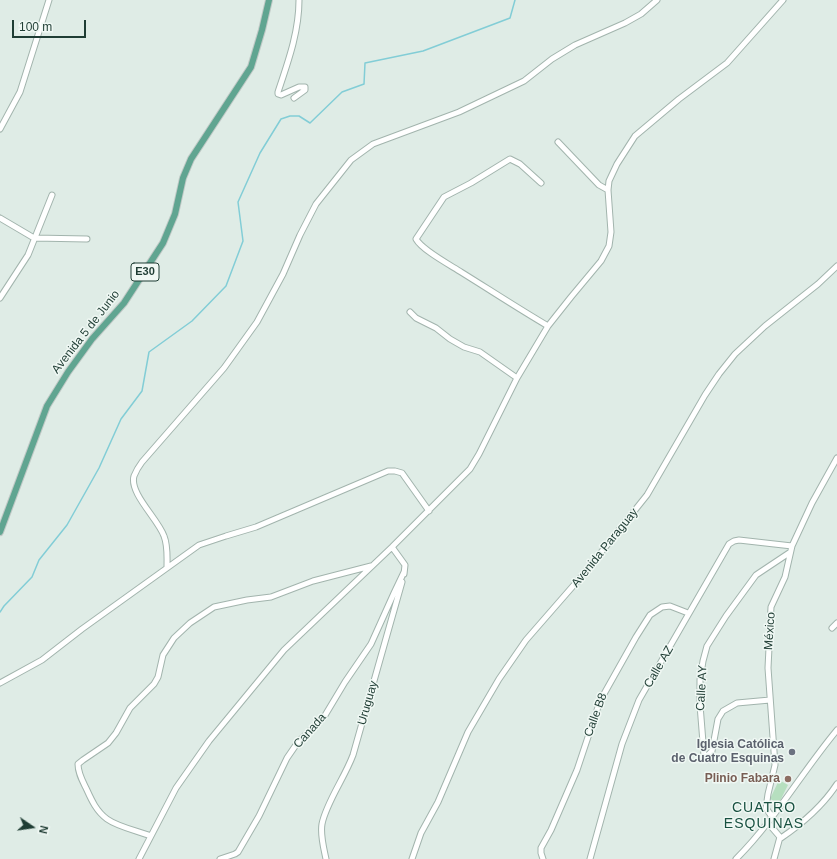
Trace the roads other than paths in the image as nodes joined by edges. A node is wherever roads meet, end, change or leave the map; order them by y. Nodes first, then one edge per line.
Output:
1 (49, 0) edge
2 (269, 0) edge
3 (299, 0) edge
4 (658, 0) edge
5 (783, 0) edge
6 (294, 98) dead end
7 (0, 129) edge
8 (558, 142) dead end
9 (541, 183) dead end
10 (608, 190) junction
11 (52, 195) dead end
12 (0, 218) edge
13 (34, 238) junction
14 (87, 239) dead end
15 (837, 266) edge
16 (0, 298) edge
17 (410, 312) dead end
18 (548, 326) junction
19 (517, 378) junction
20 (837, 458) edge
21 (429, 511) junction
22 (0, 532) edge
23 (792, 546) junction
24 (392, 547) junction
25 (789, 553) junction
26 (372, 566) junction
27 (167, 567) junction
28 (404, 572) junction
29 (688, 613) junction
30 (837, 623) edge
31 (832, 628) dead end
32 (0, 683) edge
33 (770, 700) junction
34 (837, 730) edge
35 (837, 784) edge
36 (772, 817) junction
37 (768, 823) junction
38 (151, 836) junction
39 (781, 838) junction
40 (139, 859) edge
41 (220, 859) edge
42 (326, 859) edge
43 (412, 859) edge
44 (543, 859) edge
45 (590, 859) edge
46 (736, 859) edge
47 (774, 859) edge

1 - 7 street
2 - 22 main road, Avenida 5 de Junio / E30
3 - 6 street
4 - 27 street
5 - 10 street
8 - 10 street
9 - 18 street
10 - 18 street
11 - 13 street
12 - 13 street
13 - 14 street
13 - 16 street
15 - 43 street, Avenida Paraguay
17 - 19 street
18 - 19 street
19 - 21 street
20 - 23 street, México
21 - 24 street
21 - 27 street
23 - 25 street, México
23 - 29 street, Calle AZ
24 - 26 street
24 - 28 street
25 - 33 street, México
25 - 33 street, Calle AY
26 - 38 street
26 - 38 street
27 - 32 street
28 - 41 street, Canada
28 - 42 street, Uruguay
29 - 44 street, Calle B8
29 - 45 street, Calle AZ
30 - 31 street
33 - 36 street, México
34 - 36 street
35 - 39 street
36 - 37 street
37 - 39 street
37 - 46 street
38 - 40 street
39 - 47 street

